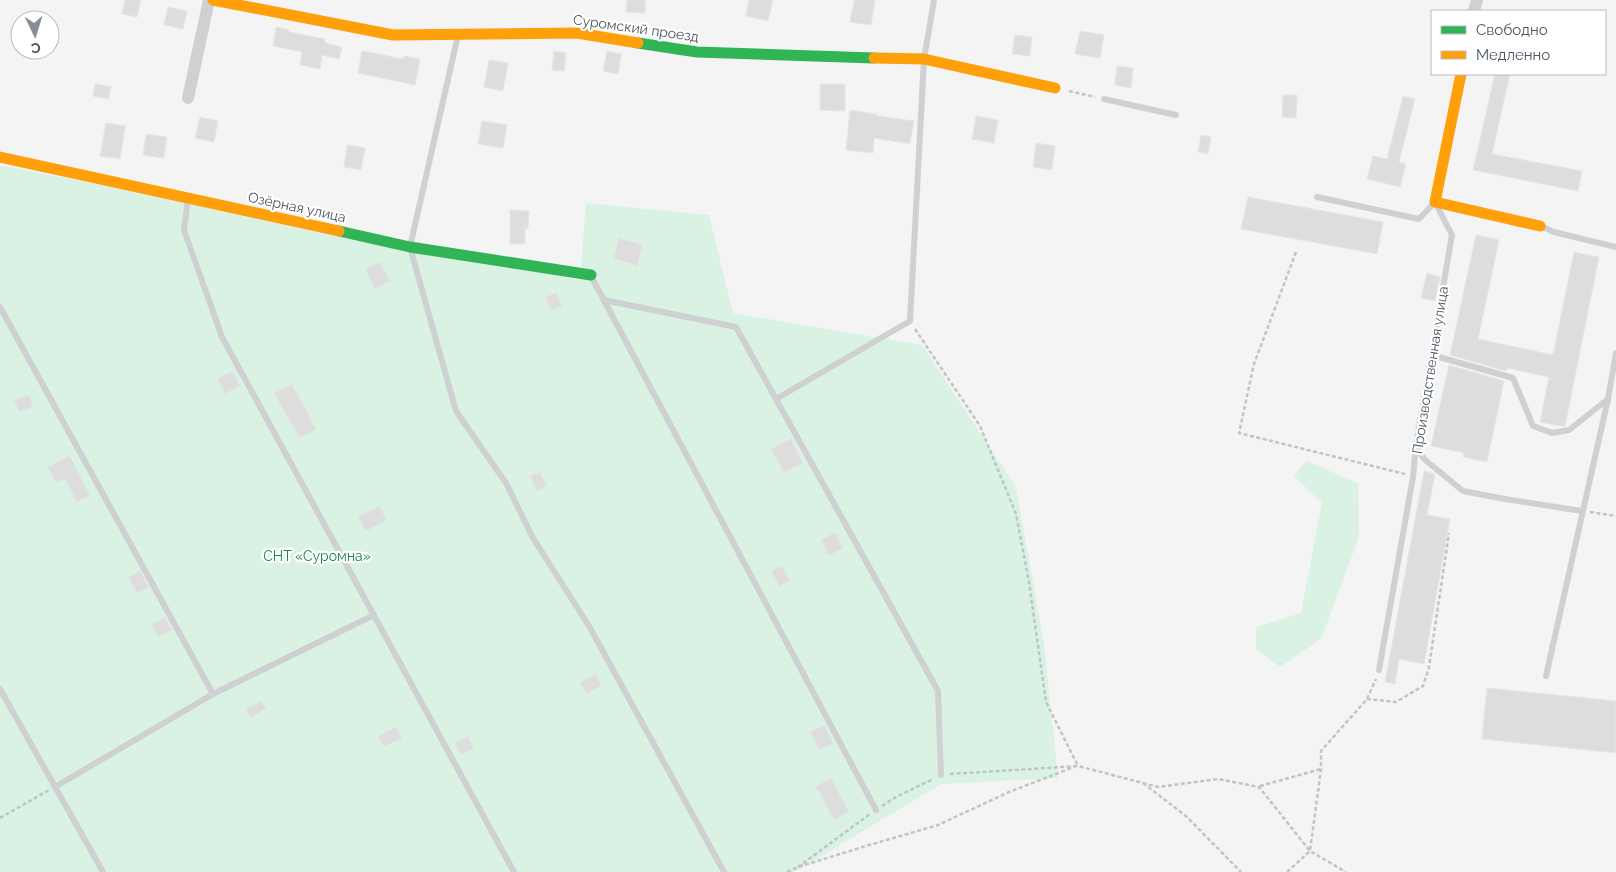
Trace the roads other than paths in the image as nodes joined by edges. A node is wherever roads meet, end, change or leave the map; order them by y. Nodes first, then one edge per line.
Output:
1 (209, 0) edge
2 (213, 0) edge
3 (934, 0) edge
4 (458, 34) junction
5 (924, 60) junction
6 (1462, 75) edge
7 (1055, 88) road end
8 (188, 98) dead end
9 (1104, 99) road end
10 (1176, 115) dead end
11 (0, 157) edge
12 (1317, 197) dead end
13 (188, 198) junction
14 (1435, 202) junction
15 (1540, 226) joint
16 (410, 247) junction
17 (1616, 247) edge
18 (591, 275) joint
19 (604, 300) junction
20 (0, 307) edge
21 (1616, 352) edge
22 (1432, 355) junction
23 (776, 399) junction
24 (1608, 399) junction
25 (1416, 445) junction
26 (1582, 511) junction
27 (374, 615) junction
28 (1380, 670) road end
29 (1546, 676) dead end
30 (0, 689) edge
31 (213, 694) junction
32 (941, 775) road end
33 (55, 786) junction
34 (876, 810) road end
35 (102, 872) edge
36 (514, 872) edge
37 (724, 872) edge

1 - 8 street
2 - 4 street, Суромский проезд
3 - 5 lane
4 - 5 street, Суромский проезд
4 - 16 lane
5 - 7 street, Суромский проезд
5 - 23 lane
6 - 14 street
9 - 10 lane
11 - 13 street, Озёрная улица
12 - 14 lane
13 - 16 street, Озёрная улица
13 - 27 lane
14 - 15 street
14 - 22 lane, Производственная улица
15 - 17 lane
16 - 18 street, Озёрная улица
16 - 37 lane
18 - 19 lane
19 - 23 lane
19 - 34 lane
20 - 31 lane
21 - 24 lane
22 - 24 lane
22 - 25 lane, Производственная улица
23 - 32 lane
24 - 26 lane
25 - 26 lane
25 - 28 lane, Производственная улица
26 - 29 lane
27 - 31 lane
27 - 36 lane
30 - 33 lane
31 - 33 lane
33 - 35 lane

